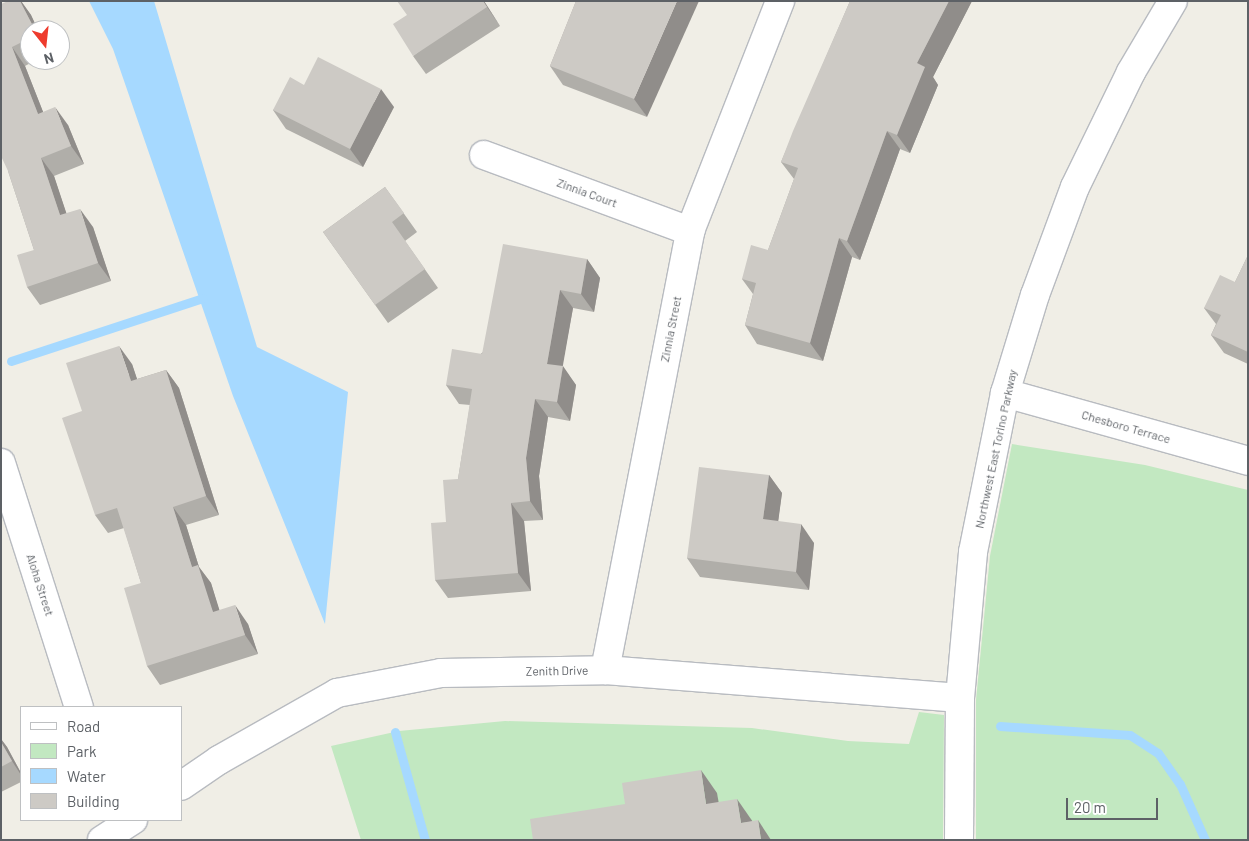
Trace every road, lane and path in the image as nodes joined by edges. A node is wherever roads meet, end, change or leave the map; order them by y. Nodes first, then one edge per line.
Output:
1 (780, 1) edge
2 (1173, 1) edge
3 (484, 155) dead end
4 (690, 231) junction
5 (1005, 393) junction
6 (1248, 461) edge
7 (1, 463) edge
8 (605, 670) junction
9 (960, 698) junction
10 (79, 706) edge
11 (182, 785) edge
12 (960, 840) edge

1 - 4 street, Zinnia Street
2 - 5 street, Northwest East Torino Parkway
3 - 4 street, Zinnia Court
4 - 8 street, Zinnia Street
5 - 6 street, Chesboro Terrace
5 - 9 street, Northwest East Torino Parkway
7 - 10 street, Aloha Street
8 - 9 street, Zenith Drive
8 - 11 street, Zenith Drive
9 - 12 street, Northwest East Torino Parkway

